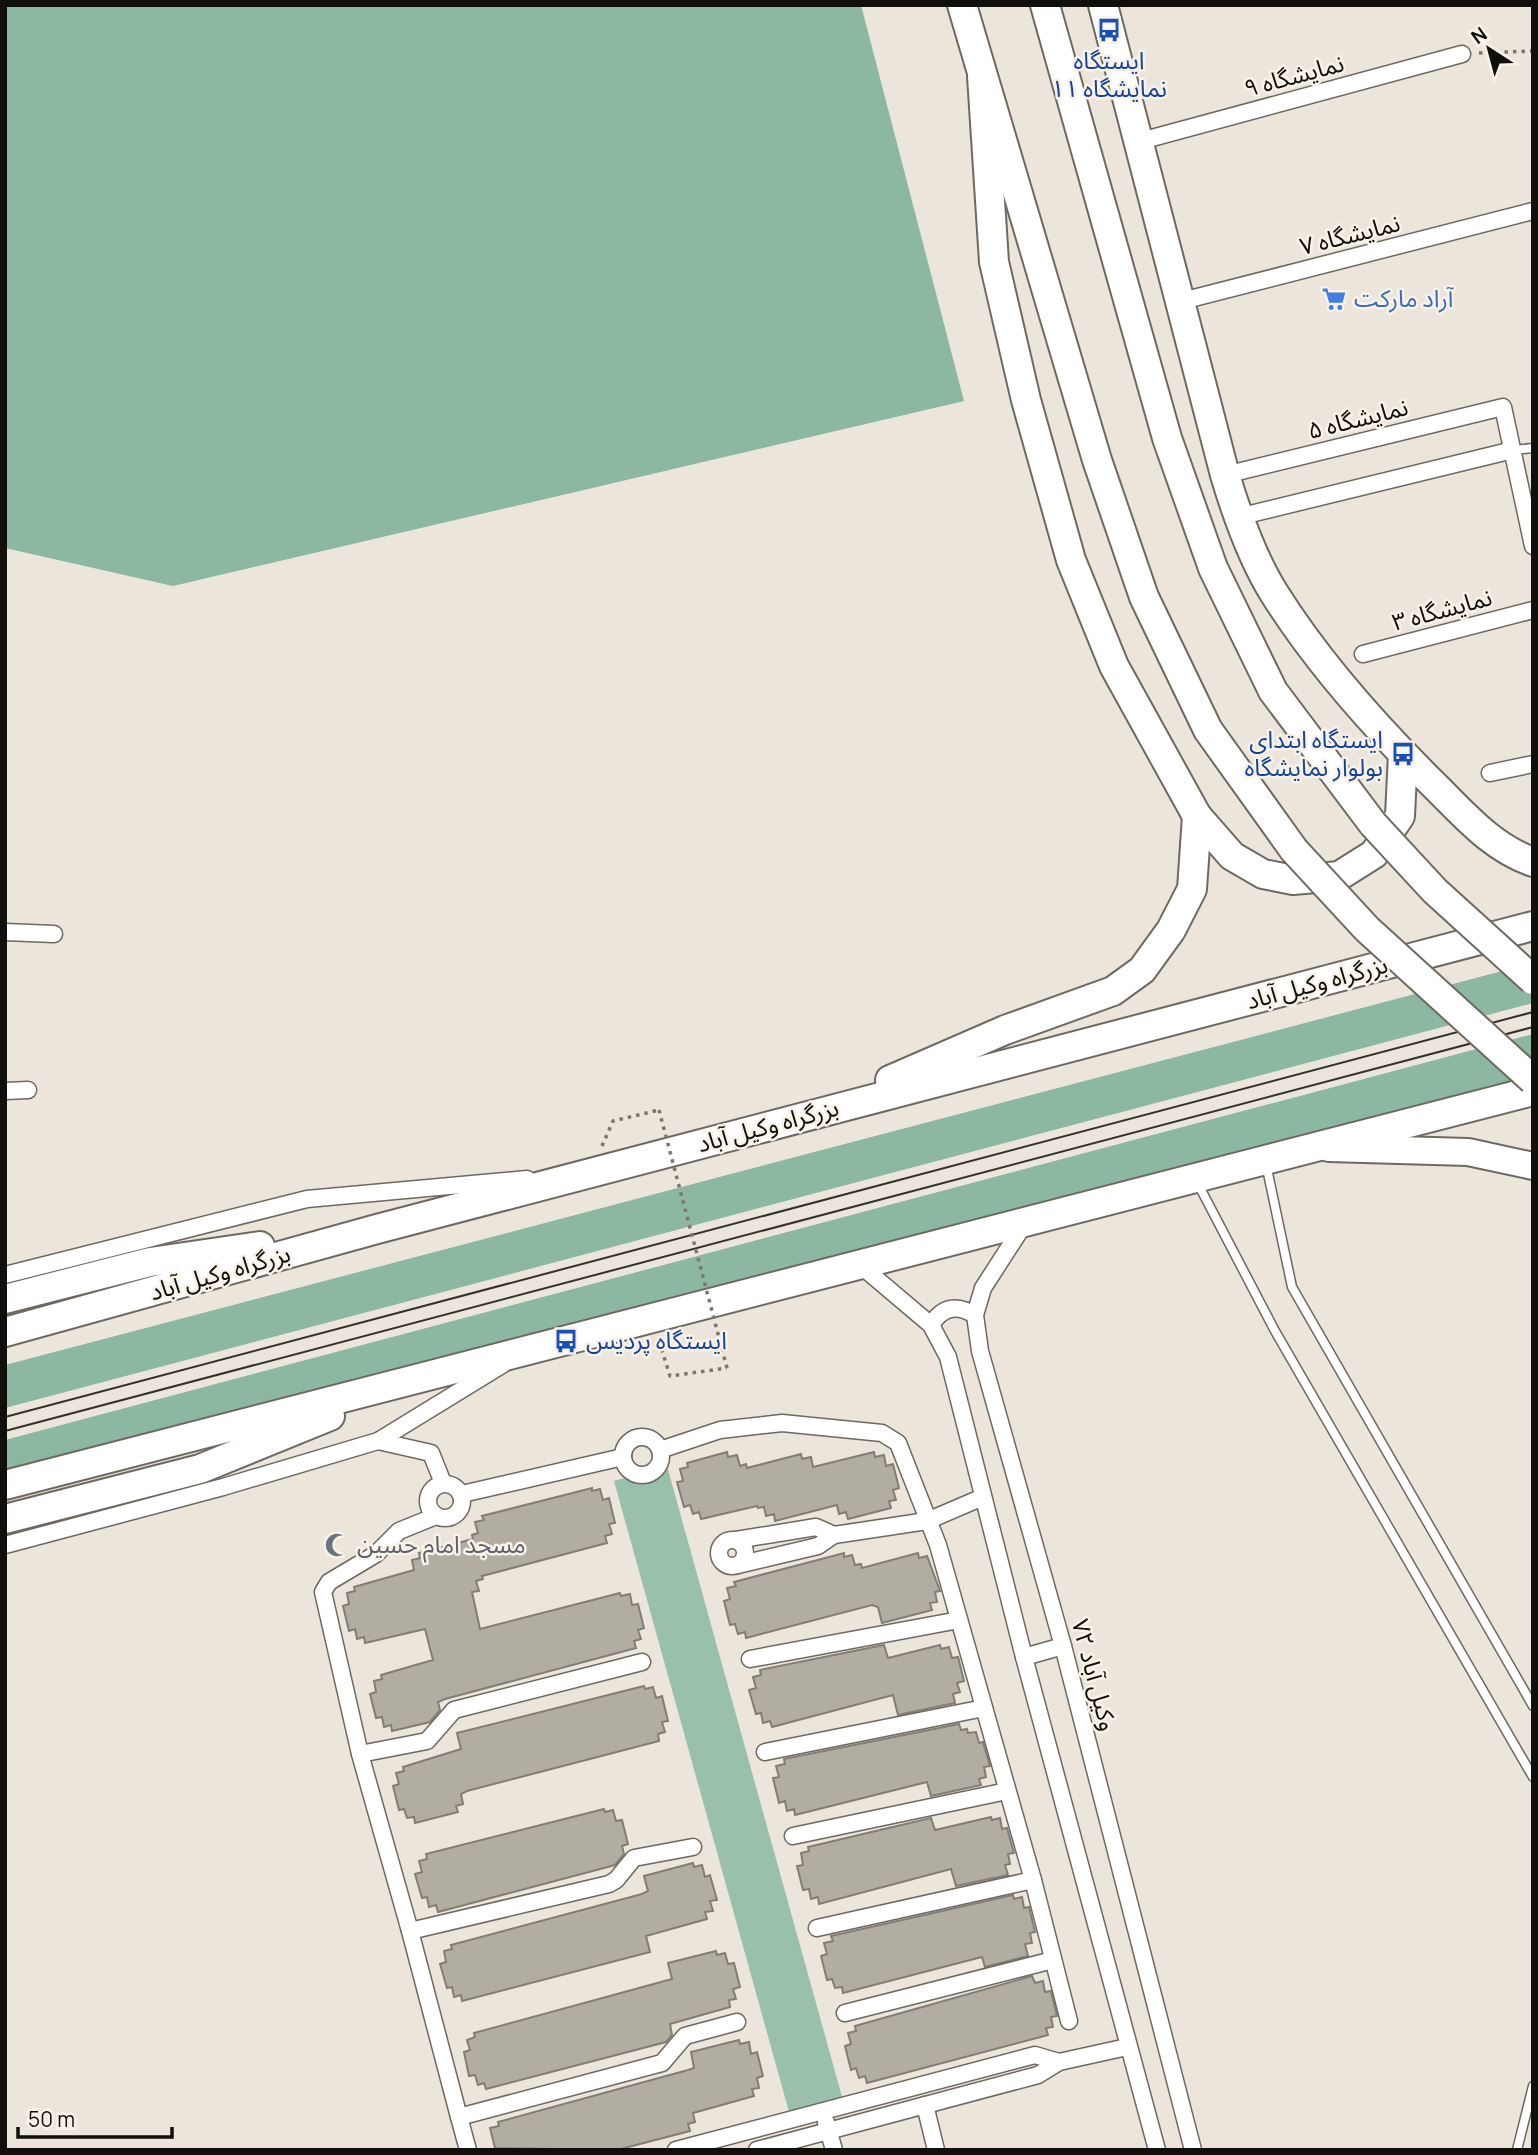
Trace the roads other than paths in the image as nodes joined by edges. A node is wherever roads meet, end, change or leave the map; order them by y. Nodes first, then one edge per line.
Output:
1 (962, 5) edge
2 (1045, 5) edge
3 (1102, 5) edge
4 (1462, 54) road end
5 (982, 76) junction
6 (1137, 142) junction
7 (1533, 211) edge
8 (1178, 302) junction
9 (1533, 449) edge
10 (1513, 450) junction
11 (1225, 475) junction
12 (1238, 517) junction
13 (1533, 546) edge
14 (1533, 610) edge
15 (1363, 654) dead end
16 (1403, 754) junction
17 (1533, 764) edge
18 (1490, 773) dead end
19 (1197, 816) junction
20 (1533, 862) edge
21 (1533, 926) edge
22 (5, 932) edge
23 (54, 934) dead end
24 (1533, 980) edge
25 (1533, 1080) edge
26 (28, 1090) dead end
27 (5, 1091) edge
28 (1533, 1091) edge
29 (805, 1117) junction
30 (1320, 1147) junction
31 (1266, 1161) junction
32 (1533, 1166) edge
33 (589, 1173) junction
34 (1196, 1180) junction
35 (1025, 1223) junction
36 (377, 1229) junction
37 (860, 1265) junction
38 (5, 1275) edge
39 (5, 1299) edge
40 (975, 1315) junction
41 (931, 1325) junction
42 (5, 1332) edge
43 (523, 1352) junction
44 (437, 1374) junction
45 (378, 1441) junction
46 (660, 1450) junction
47 (623, 1457) junction
48 (443, 1483) junction
49 (5, 1485) edge
50 (462, 1494) junction
51 (983, 1497) junction
52 (436, 1516) junction
53 (5, 1519) edge
54 (927, 1521) junction
55 (834, 1535) junction
56 (5, 1545) edge
57 (959, 1619) junction
58 (1063, 1646) junction
59 (1024, 1657) junction
60 (750, 1659) dead end
61 (642, 1662) dead end
62 (1533, 1706) edge
63 (984, 1708) junction
64 (765, 1752) dead end
65 (360, 1754) junction
66 (1533, 1777) edge
67 (1007, 1791) junction
68 (793, 1836) dead end
69 (693, 1847) dead end
70 (1033, 1880) junction
71 (817, 1928) dead end
72 (410, 1931) junction
73 (1053, 1960) junction
74 (845, 2013) dead end
75 (1069, 2021) dead end
76 (737, 2022) dead end
77 (1128, 2047) junction
78 (1059, 2062) junction
79 (1533, 2086) edge
80 (925, 2105) junction
81 (823, 2110) junction
82 (459, 2117) junction
83 (791, 2119) junction
84 (829, 2131) junction
85 (798, 2145) edge
86 (468, 2150) edge
87 (676, 2150) edge
88 (757, 2150) edge
89 (834, 2150) edge
90 (936, 2150) edge
91 (1157, 2150) edge
92 (1193, 2150) edge
93 (1517, 2150) edge

1 - 5 highway
2 - 24 highway, bridge
3 - 6 highway
4 - 6 street, نمایشگاه ۹
5 - 19 highway
5 - 25 highway, bridge
6 - 8 highway
7 - 8 street, نمایشگاه ۷
8 - 11 highway
9 - 10 lane
10 - 11 street, نمایشگاه ۵
10 - 12 street
10 - 13 street
11 - 12 highway
12 - 16 highway
14 - 15 street, نمایشگاه ۳
16 - 19 highway
16 - 20 highway
17 - 18 street
19 - 29 highway
21 - 29 highway, بزرگراه وکیل آباد
22 - 23 street
26 - 27 street
28 - 30 highway
29 - 33 highway, بزرگراه وکیل آباد
30 - 31 highway
30 - 32 main road
31 - 34 highway
31 - 62 lane
33 - 36 highway, بزرگراه وکیل آباد
33 - 38 street
34 - 35 highway
34 - 66 lane
35 - 37 highway
35 - 40 street, ۷۲ وکیل آباد
36 - 39 highway
36 - 42 highway, بزرگراه وکیل آباد
37 - 41 street
37 - 43 highway
40 - 41 street
40 - 58 street, ۷۲ وکیل آباد
41 - 51 street
43 - 44 highway
43 - 45 street
44 - 49 highway
44 - 53 highway
45 - 48 street
45 - 56 street
46 - 47 street
46 - 47 street
46 - 54 street
47 - 50 street
48 - 50 street
48 - 52 street
50 - 52 street
51 - 54 street
51 - 59 street
52 - 65 street
54 - 55 street
54 - 57 street
55 - 55 street
57 - 60 street
57 - 63 street
58 - 59 street
58 - 92 street, ۷۲ وکیل آباد
59 - 77 street
61 - 65 street
63 - 64 street
63 - 67 street
65 - 72 street
67 - 68 street
67 - 70 street
69 - 72 street
70 - 71 street
70 - 73 street
72 - 82 street
73 - 74 street
73 - 75 street
76 - 82 street
77 - 78 street
77 - 91 street
78 - 80 street
78 - 81 street
79 - 93 lane
80 - 84 street
80 - 90 street
81 - 83 street
81 - 84 street
82 - 86 street
83 - 85 street
83 - 87 street
84 - 85 street
84 - 89 street
85 - 88 street

